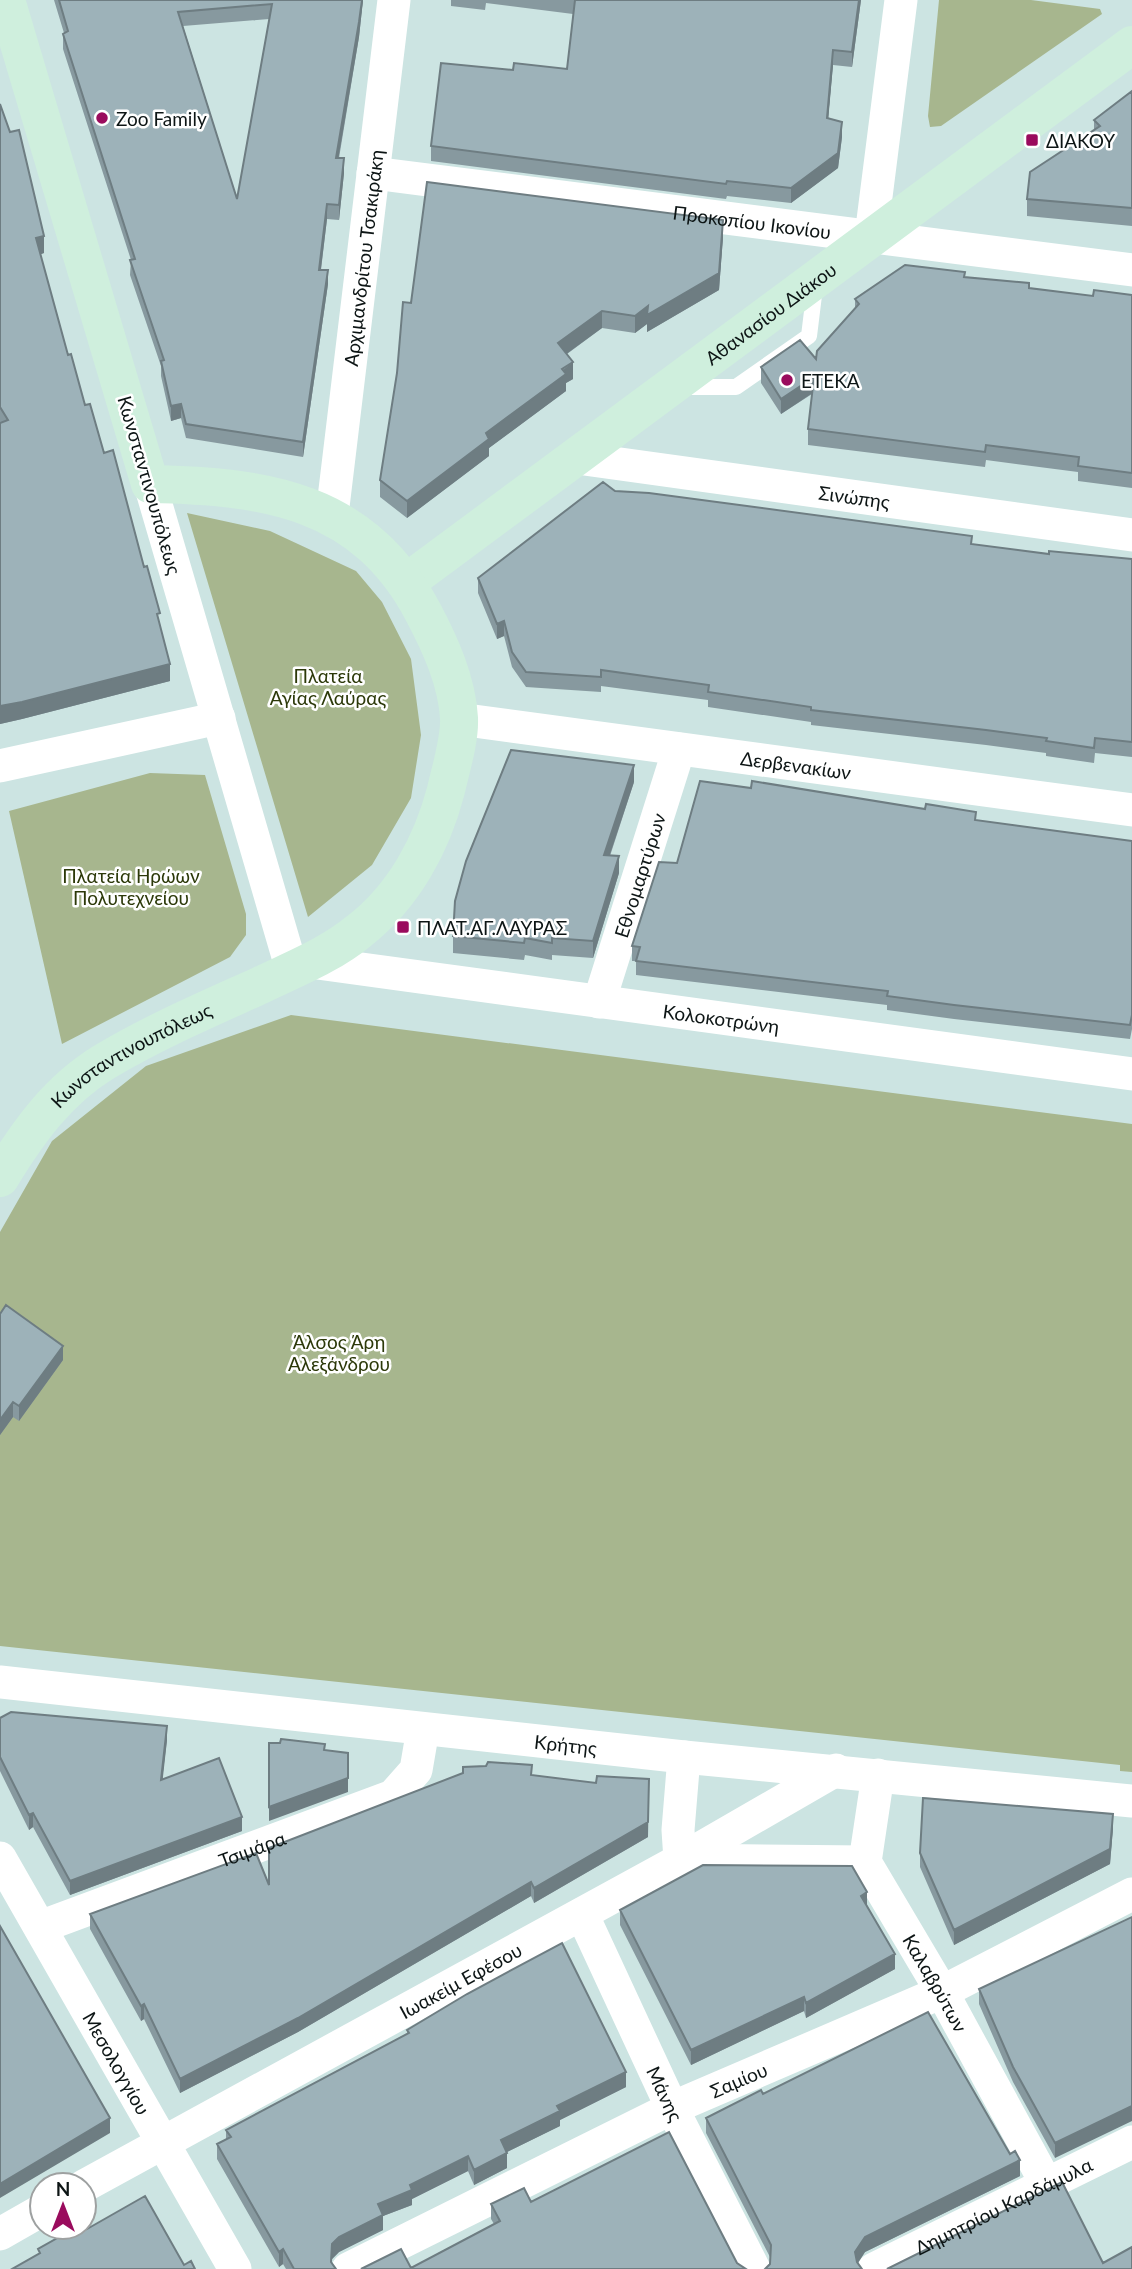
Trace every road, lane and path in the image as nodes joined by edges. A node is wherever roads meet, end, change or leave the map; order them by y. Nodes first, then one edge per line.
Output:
1 (6, 0) edge
2 (394, 0) edge
3 (901, 0) edge
4 (1132, 46) edge
5 (373, 173) junction
6 (871, 236) junction
7 (1132, 270) edge
8 (577, 458) junction
9 (150, 484) junction
10 (332, 515) junction
11 (1132, 535) edge
12 (407, 582) junction
13 (219, 718) junction
14 (459, 719) junction
15 (679, 749) junction
16 (0, 766) edge
17 (1132, 810) edge
18 (301, 966) junction
19 (599, 1002) junction
20 (1132, 1074) edge
21 (0, 1178) edge
22 (0, 1682) edge
23 (423, 1729) junction
24 (684, 1757) junction
25 (836, 1770) junction
26 (878, 1774) junction
27 (1132, 1801) edge
28 (0, 1858) edge
29 (680, 1860) junction
30 (865, 1862) junction
31 (1132, 1894) edge
32 (582, 1914) junction
33 (40, 1927) junction
34 (942, 1992) junction
35 (672, 2108) junction
36 (164, 2141) junction
37 (1131, 2144) edge
38 (98, 2178) edge
39 (1046, 2183) junction
40 (28, 2218) edge
41 (0, 2234) edge
42 (235, 2269) edge
43 (348, 2269) edge
44 (754, 2269) edge
45 (874, 2269) edge

1 - 9 street, Κωνσταντινουπόλεως
2 - 5 street, Αρχιμανδρίτου Τσακιράκη
3 - 6 street
4 - 6 street, Αθανασίου Διάκου
5 - 6 street, Προκοπίου Ικονίου
5 - 10 street, Αρχιμανδρίτου Τσακιράκη
6 - 7 street, Προκοπίου Ικονίου
6 - 8 street, Αθανασίου Διάκου
8 - 11 street, Σινώπης
8 - 12 street, Αθανασίου Διάκου
9 - 10 street
9 - 13 street, Κωνσταντινουπόλεως
10 - 12 street
12 - 14 street
13 - 16 street
13 - 18 street, Κωνσταντινουπόλεως
14 - 15 street, Δερβενακίων
14 - 18 street
15 - 17 street, Δερβενακίων
15 - 19 street, Εθνομαρτύρων
18 - 19 street, Κολοκοτρώνη
18 - 21 street, Κωνσταντινουπόλεως
19 - 20 street, Κολοκοτρώνη
22 - 23 street, Κρήτης
23 - 24 street, Κρήτης
23 - 33 street, Τσιμάρα
24 - 25 street, Κρήτης
24 - 29 street
25 - 26 street, Κρήτης
25 - 29 street, Ιωακείμ Εφέσου
26 - 27 street, Κρήτης
26 - 30 street
28 - 33 street, Μεσολογγίου
29 - 30 street
29 - 32 street, Ιωακείμ Εφέσου
30 - 34 street, Καλαβρύτων
31 - 34 street, Σαμίου
32 - 35 street, Μάνης
32 - 36 street, Ιωακείμ Εφέσου
33 - 36 street, Μεσολογγίου
34 - 35 street, Σαμίου
34 - 39 street, Καλαβρύτων
35 - 43 street, Σαμίου
35 - 44 street, Μάνης
36 - 38 street, Ιωακείμ Εφέσου
36 - 42 street, Μεσολογγίου
37 - 39 street, Δημητρίου Καρδάμυλα
39 - 45 street, Δημητρίου Καρδάμυλα
40 - 41 street

